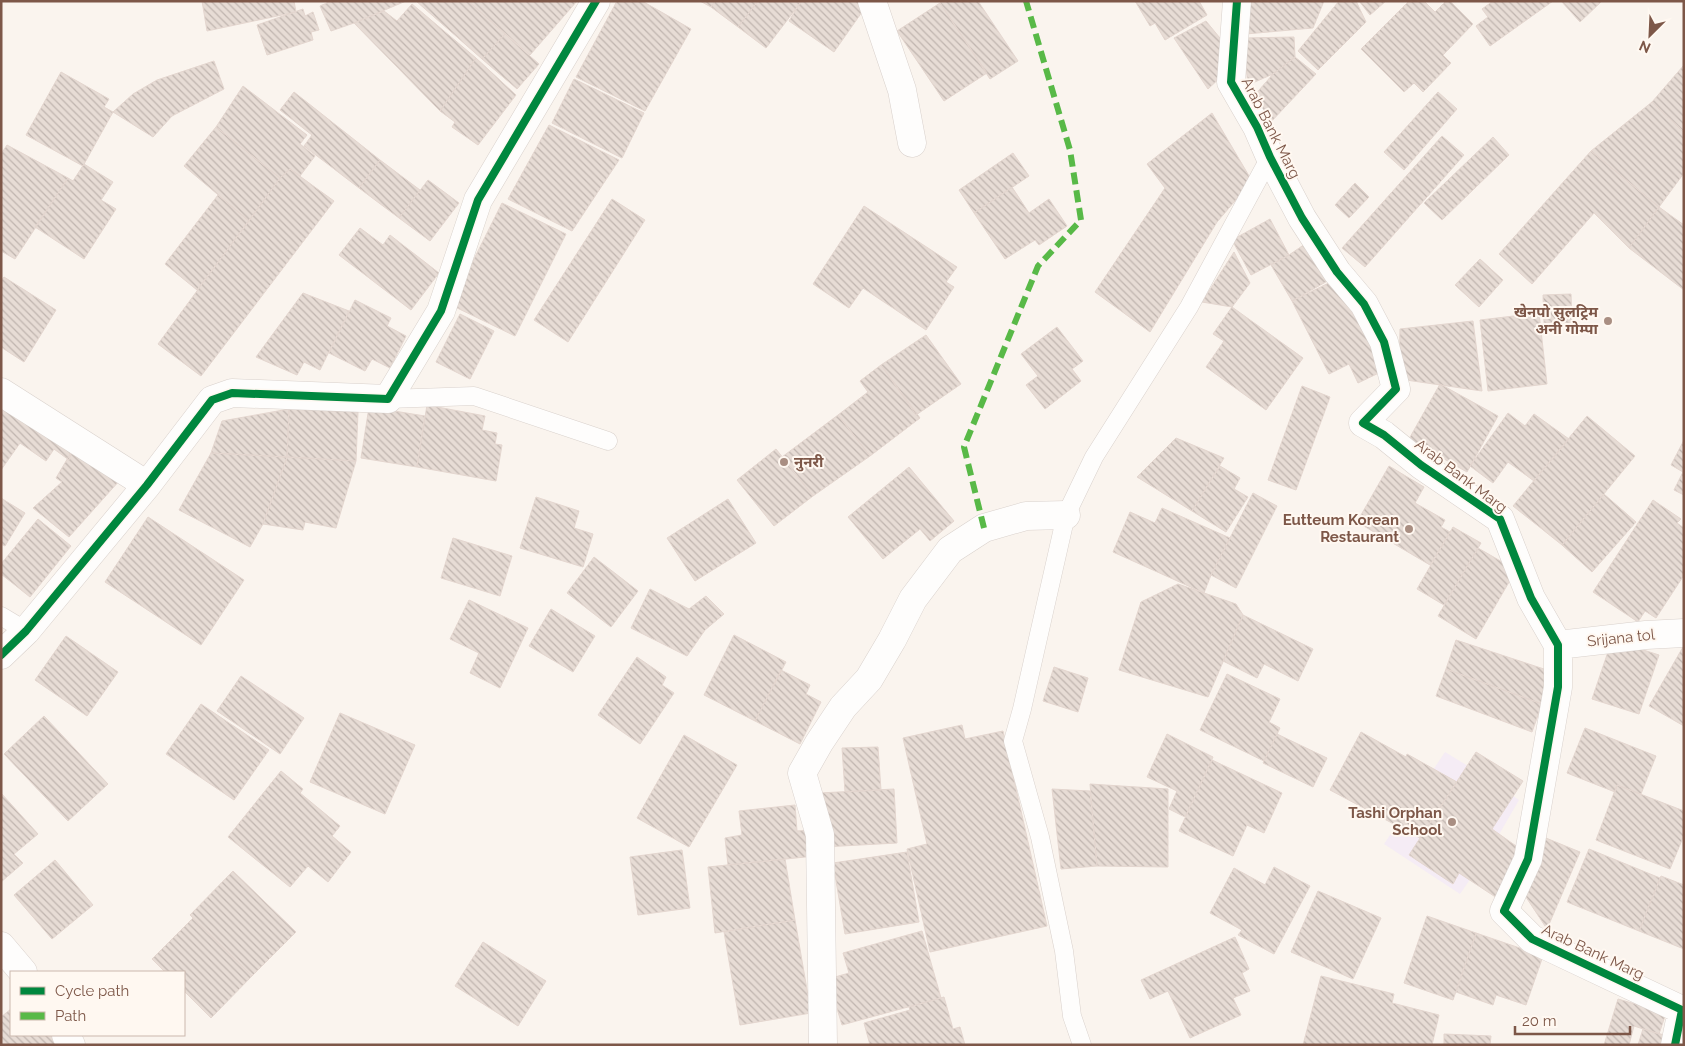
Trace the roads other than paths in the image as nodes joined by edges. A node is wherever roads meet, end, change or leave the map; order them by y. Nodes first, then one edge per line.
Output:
1 (596, 1) edge
2 (872, 1) edge
3 (1237, 1) edge
4 (912, 143) dead end
5 (1270, 157) junction
6 (1, 392) edge
7 (388, 399) junction
8 (608, 441) dead end
9 (147, 485) junction
10 (1066, 515) junction
11 (1, 616) edge
12 (26, 631) junction
13 (1684, 633) edge
14 (1558, 646) junction
15 (1, 655) edge
16 (1, 946) edge
17 (22, 971) edge
18 (822, 1045) edge
19 (1082, 1045) edge
20 (1675, 1045) edge

1 - 7 street
2 - 4 street
3 - 5 street, Arab Bank Marg
5 - 10 lane
5 - 14 street, Arab Bank Marg
6 - 9 street
7 - 8 lane
7 - 9 street
9 - 12 street
10 - 18 street
10 - 19 lane
11 - 12 lane
12 - 15 street
13 - 14 street, Srijana tol
14 - 20 street, Arab Bank Marg
16 - 17 street

